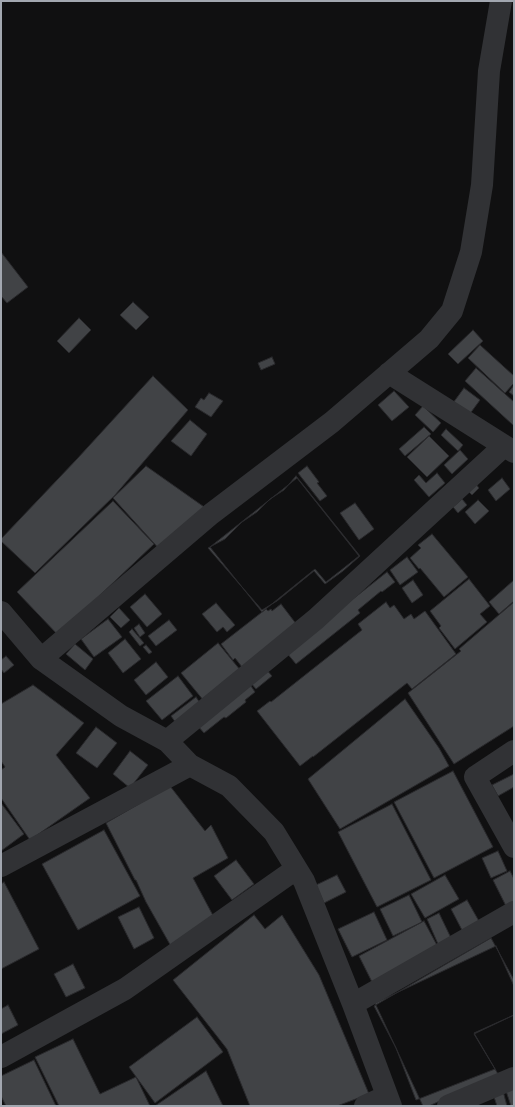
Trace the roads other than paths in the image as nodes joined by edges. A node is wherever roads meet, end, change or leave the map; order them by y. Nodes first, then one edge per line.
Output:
1 (501, 1) edge
2 (389, 373) junction
3 (509, 449) edge
4 (1, 612) edge
5 (41, 660) junction
6 (167, 741) junction
7 (514, 751) edge
8 (190, 765) junction
9 (514, 847) edge
10 (1, 866) edge
11 (296, 869) junction
12 (514, 912) edge
13 (353, 1004) junction
14 (1, 1057) edge
15 (514, 1078) edge
16 (389, 1101) edge
17 (365, 1106) edge
18 (448, 1106) edge

1 - 2 street
2 - 3 street
2 - 5 street
3 - 6 street
4 - 5 street
5 - 6 street
6 - 8 street
7 - 9 street
8 - 10 street
8 - 11 street
11 - 13 street
11 - 14 street
12 - 13 street
13 - 16 street
15 - 18 street
16 - 17 street

